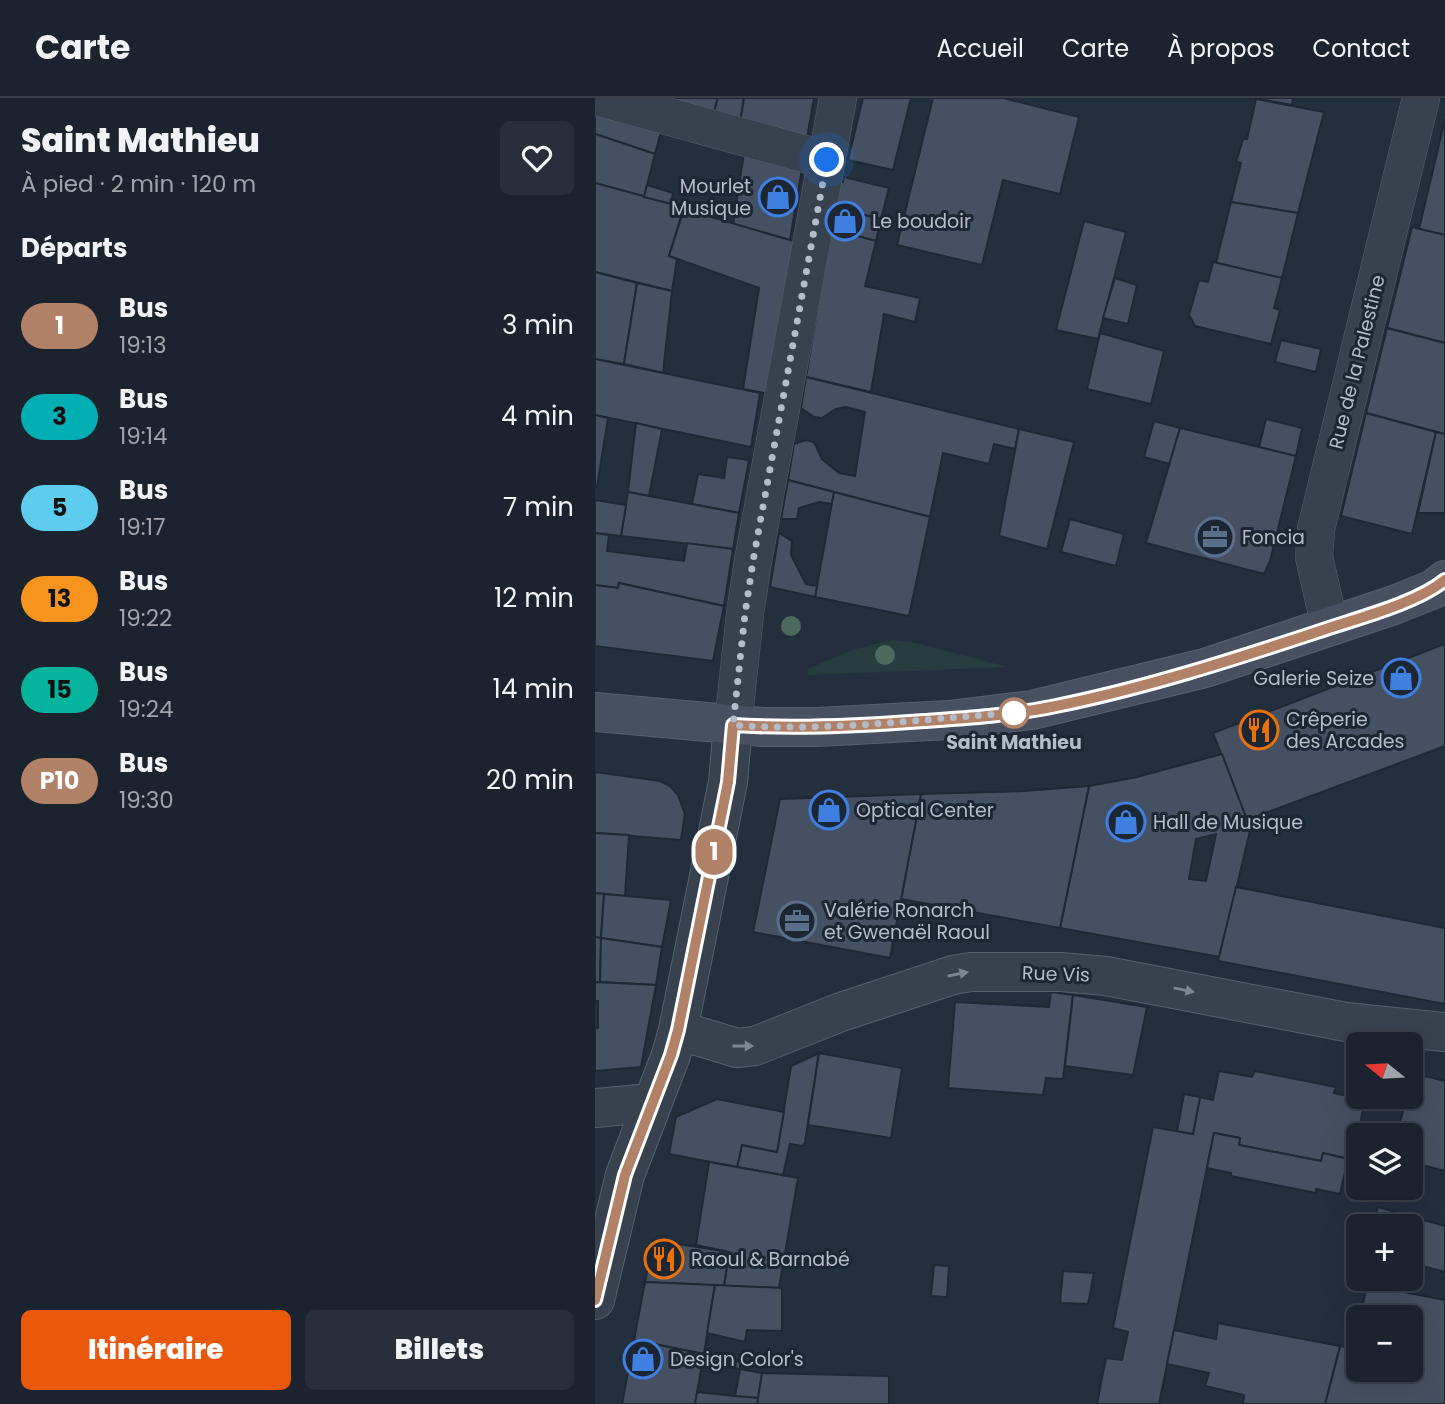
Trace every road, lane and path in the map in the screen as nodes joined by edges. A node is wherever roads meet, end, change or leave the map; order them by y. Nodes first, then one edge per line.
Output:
1 (601, 98) edge
2 (838, 98) edge
3 (1421, 98) edge
4 (827, 160) junction
5 (1442, 585) edge
6 (1330, 627) junction
7 (595, 712) edge
8 (733, 725) junction
9 (678, 1030) junction
10 (1445, 1032) edge
11 (652, 1103) junction
12 (595, 1108) edge
13 (595, 1300) edge

1 - 4 street
2 - 4 street
3 - 6 street, Rue de la Palestine
4 - 8 street
5 - 6 main road
6 - 8 main road
7 - 8 main road
8 - 9 street
9 -> 10 street, Rue Vis
9 - 11 street
11 - 12 street
11 - 13 street

